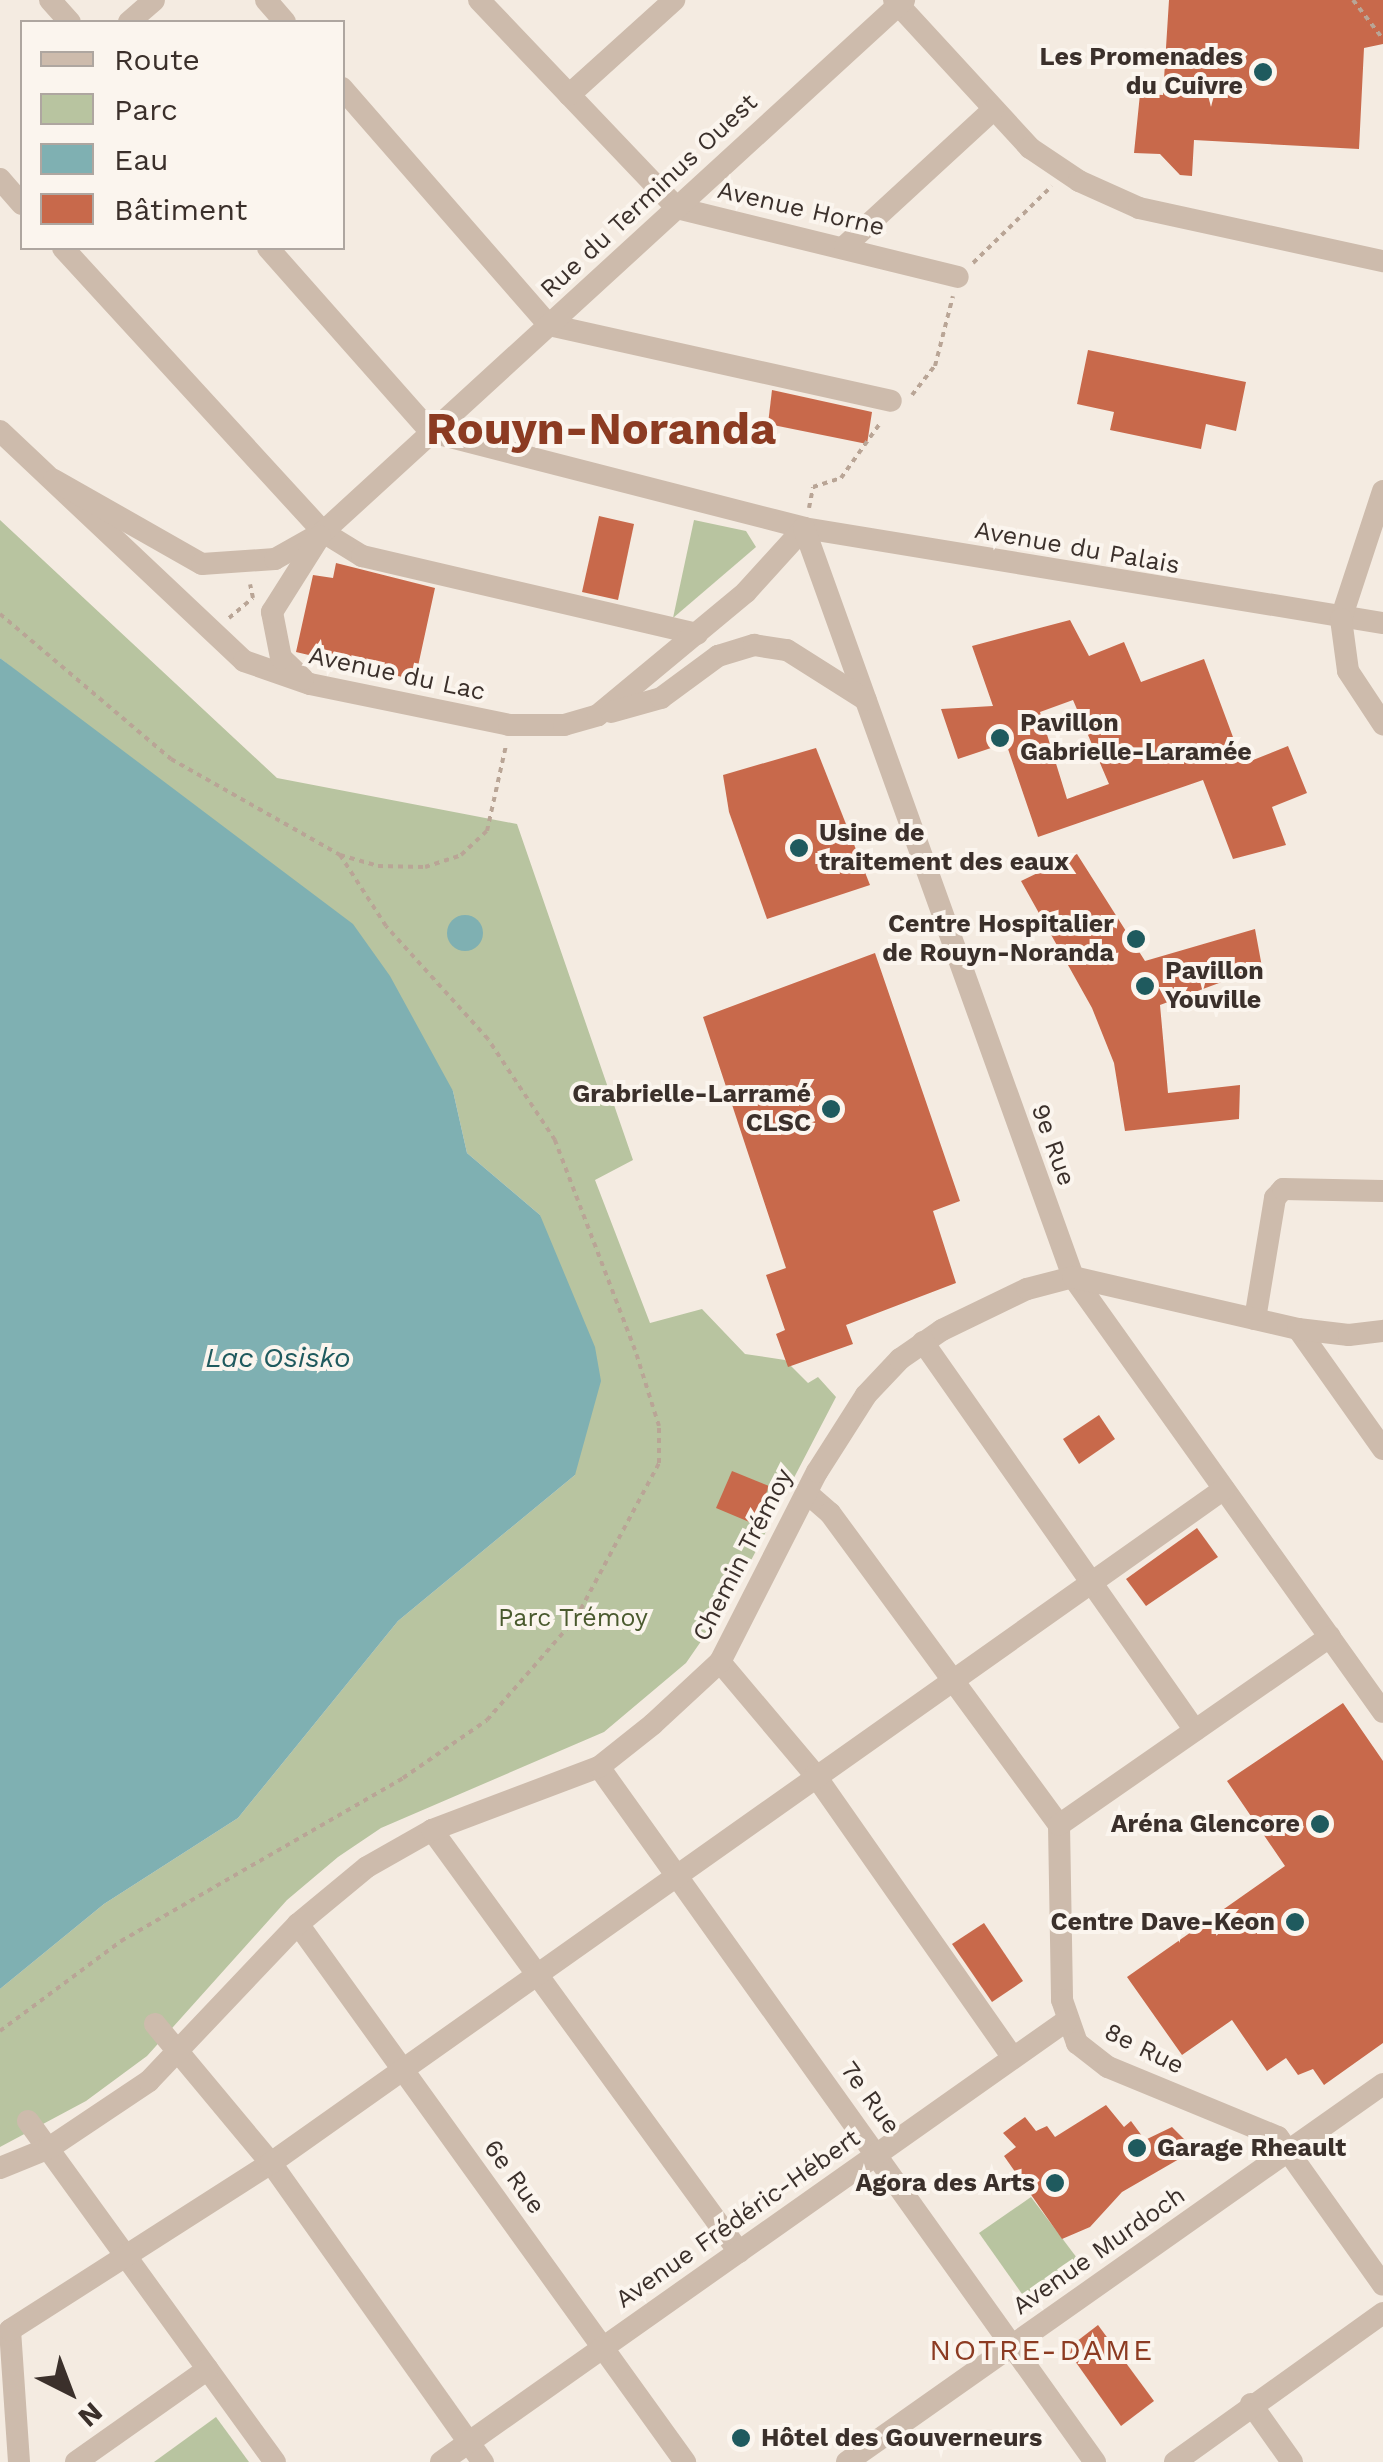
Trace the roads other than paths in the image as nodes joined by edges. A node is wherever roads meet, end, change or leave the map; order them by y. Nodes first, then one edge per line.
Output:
1 (50, 0) edge
2 (154, 0) edge
3 (266, 0) edge
4 (479, 0) edge
5 (674, 0) edge
6 (899, 2) edge
7 (68, 20) edge
8 (130, 20) edge
9 (283, 20) edge
10 (345, 91) edge
11 (569, 94) junction
12 (993, 110) junction
13 (0, 179) edge
14 (20, 202) edge
15 (676, 208) junction
16 (845, 246) junction
17 (65, 250) edge
18 (270, 250) edge
19 (1383, 261) edge
20 (958, 277) dead end
21 (548, 326) junction
22 (891, 401) road end
23 (0, 430) edge
24 (432, 432) junction
25 (54, 480) junction
26 (1383, 492) edge
27 (804, 528) junction
28 (323, 532) junction
29 (1341, 619) junction
30 (1383, 624) edge
31 (697, 634) junction
32 (1383, 638) edge
33 (310, 684) junction
34 (866, 700) junction
35 (598, 715) junction
36 (1383, 724) edge
37 (1383, 1190) edge
38 (1074, 1277) junction
39 (1256, 1319) junction
40 (1298, 1329) junction
41 (1383, 1331) edge
42 (922, 1342) junction
43 (1383, 1449) edge
44 (1224, 1489) junction
45 (808, 1494) junction
46 (1093, 1581) junction
47 (1330, 1637) junction
48 (720, 1662) junction
49 (952, 1680) junction
50 (1381, 1705) edge
51 (1195, 1730) junction
52 (599, 1767) junction
53 (815, 1775) junction
54 (1059, 1824) junction
55 (432, 1830) junction
56 (675, 1874) junction
57 (298, 1924) junction
58 (541, 1972) junction
59 (1066, 2021) junction
60 (155, 2024) dead end
61 (181, 2052) junction
62 (1013, 2058) junction
63 (404, 2071) junction
64 (1383, 2084) edge
65 (28, 2121) dead end
66 (49, 2148) junction
67 (1288, 2151) junction
68 (876, 2155) junction
69 (271, 2164) junction
70 (0, 2168) edge
71 (739, 2252) junction
72 (130, 2255) junction
73 (1383, 2285) edge
74 (1383, 2312) edge
75 (1013, 2345) junction
76 (603, 2348) junction
77 (208, 2369) junction
78 (1251, 2404) junction
79 (476, 2452) edge
80 (18, 2462) edge
81 (76, 2462) edge
82 (275, 2462) edge
83 (441, 2462) edge
84 (685, 2462) edge
85 (847, 2462) edge
86 (1095, 2462) edge
87 (1175, 2462) edge
88 (1292, 2462) edge

1 - 7 street
2 - 8 street
3 - 9 street
4 - 11 street
5 - 11 street
6 - 12 street
6 - 15 street, Rue du Terminus Ouest
10 - 21 street
11 - 15 street
12 - 16 street
12 - 19 street
13 - 14 street
15 - 16 street, Avenue Horne
15 - 21 street, Rue du Terminus Ouest
16 - 20 street, Avenue Horne
17 - 28 street
18 - 24 street
21 - 22 street
21 - 24 street, Rue du Terminus Ouest
23 - 25 street, Avenue du Lac
24 - 27 street, Avenue du Palais
24 - 28 street, Rue du Terminus Ouest
25 - 28 street
25 - 33 street, Avenue du Lac
26 - 29 street
27 - 29 street, Avenue du Palais
27 - 31 street, Avenue du Lac
27 - 34 street, 9e Rue
28 - 31 street
28 - 33 street
29 - 30 street
29 - 32 street
29 - 36 street
31 - 35 street, Avenue du Lac
33 - 35 street, Avenue du Lac
34 - 35 street
34 - 38 street, 9e Rue
37 - 39 street
38 - 39 street, Chemin Trémoy
38 - 42 street, Chemin Trémoy
38 - 44 street, 9e Rue
39 - 40 street, Chemin Trémoy
40 - 41 street, Chemin Trémoy
40 - 43 street
42 - 45 street, Chemin Trémoy
42 - 46 street
44 - 46 street
44 - 47 street, 9e Rue
45 - 48 street, Chemin Trémoy
45 - 49 street
46 - 49 street
46 - 51 street
47 - 50 street, 9e Rue
47 - 51 street
48 - 52 street, Chemin Trémoy
48 - 53 street
49 - 53 street
49 - 54 street
51 - 54 street
52 - 55 street, Chemin Trémoy
52 - 56 street, 7e Rue
53 - 56 street
53 - 62 street
54 - 59 street
55 - 57 street, Chemin Trémoy
55 - 58 street
56 - 58 street
56 - 68 street, 7e Rue
57 - 61 street, Chemin Trémoy
57 - 63 street, 6e Rue
58 - 63 street
58 - 71 street
59 - 62 street, Avenue Frédéric-Hébert
59 - 67 street, 8e Rue
60 - 61 street
61 - 66 street, Chemin Trémoy
61 - 69 street
62 - 68 street, Avenue Frédéric-Hébert
63 - 69 street
63 - 76 street, 6e Rue
64 - 67 street, Avenue Murdoch
65 - 66 street
66 - 70 street, Chemin Trémoy
66 - 72 street
67 - 73 street, 8e Rue
67 - 75 street, Avenue Murdoch
68 - 71 street, Avenue Frédéric-Hébert
68 - 75 street, 7e Rue
69 - 72 street
69 - 79 street
71 - 76 street, Avenue Frédéric-Hébert
72 - 77 street
72 - 80 street
74 - 78 street
75 - 85 street, Avenue Murdoch
75 - 86 street, 7e Rue
76 - 79 street, Avenue Frédéric-Hébert
76 - 84 street, 6e Rue
77 - 81 street
77 - 82 street
78 - 87 street
78 - 88 street
79 - 83 street, Avenue Frédéric-Hébert

